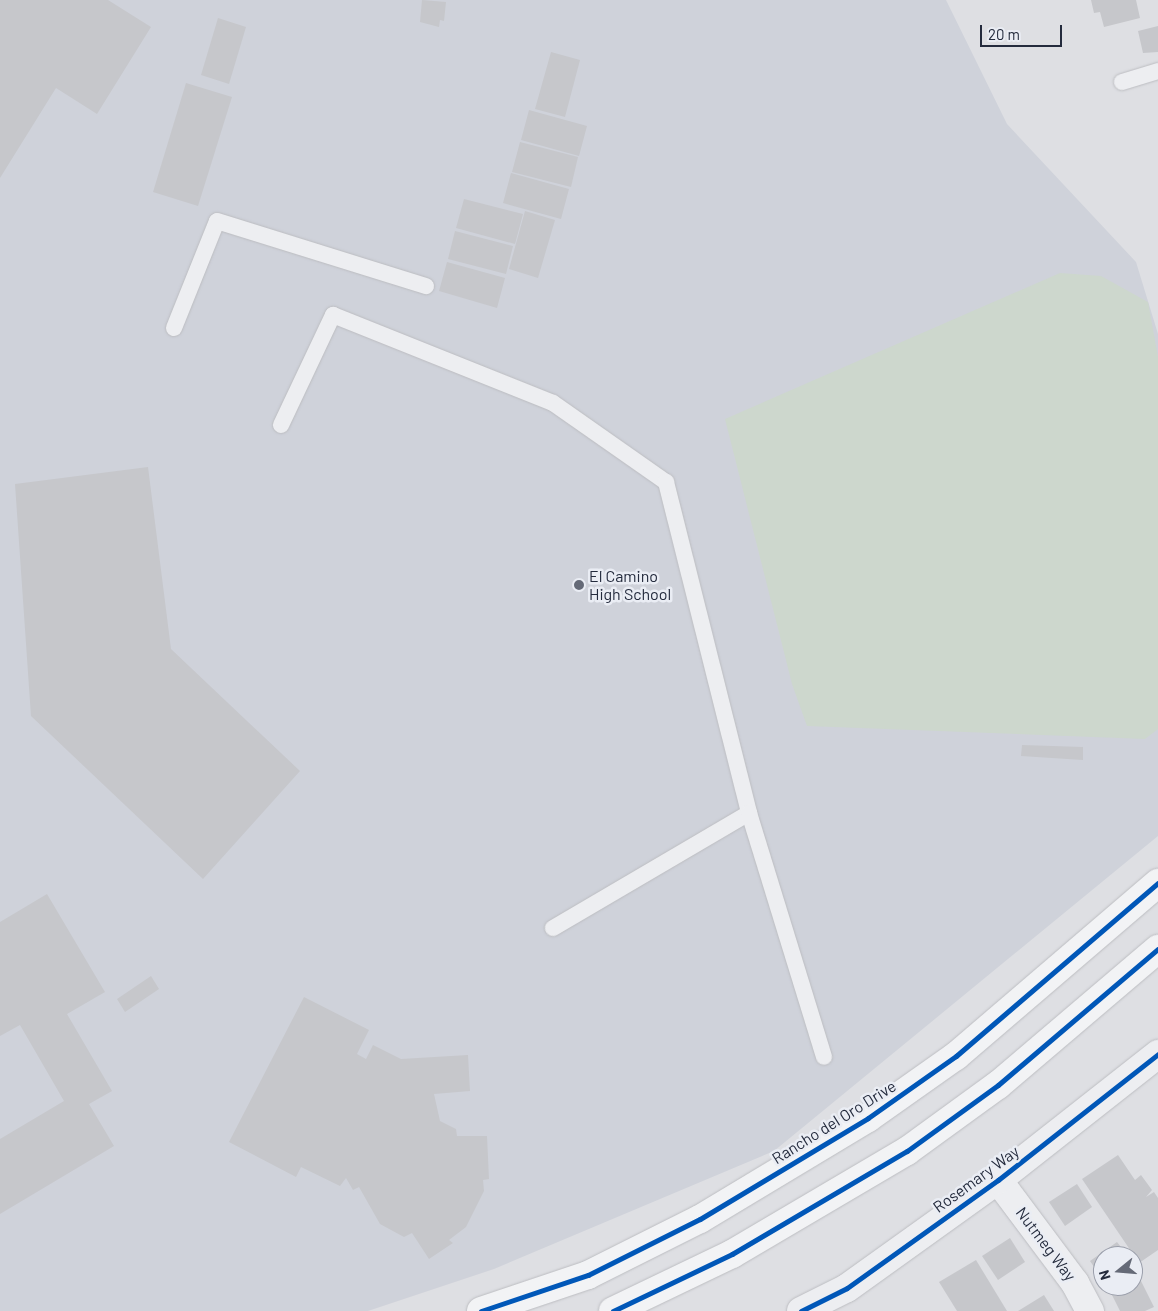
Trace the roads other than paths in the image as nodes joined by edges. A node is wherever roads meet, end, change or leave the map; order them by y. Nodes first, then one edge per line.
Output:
1 (1158, 71) edge
2 (1122, 82) dead end
3 (426, 286) dead end
4 (174, 328) dead end
5 (281, 425) dead end
6 (749, 813) junction
7 (1158, 883) edge
8 (553, 928) dead end
9 (1158, 949) edge
10 (1158, 1054) edge
11 (824, 1057) dead end
12 (998, 1180) junction
13 (481, 1311) edge
14 (613, 1311) edge
15 (801, 1311) edge
16 (1090, 1311) edge

1 - 2 lane
3 - 4 lane
5 - 6 lane
6 - 8 lane
6 - 11 lane
7 - 13 main road, Rancho del Oro Drive
9 - 14 main road
10 - 12 street, Rosemary Way
12 - 15 street, Rosemary Way
12 - 16 street, Nutmeg Way

